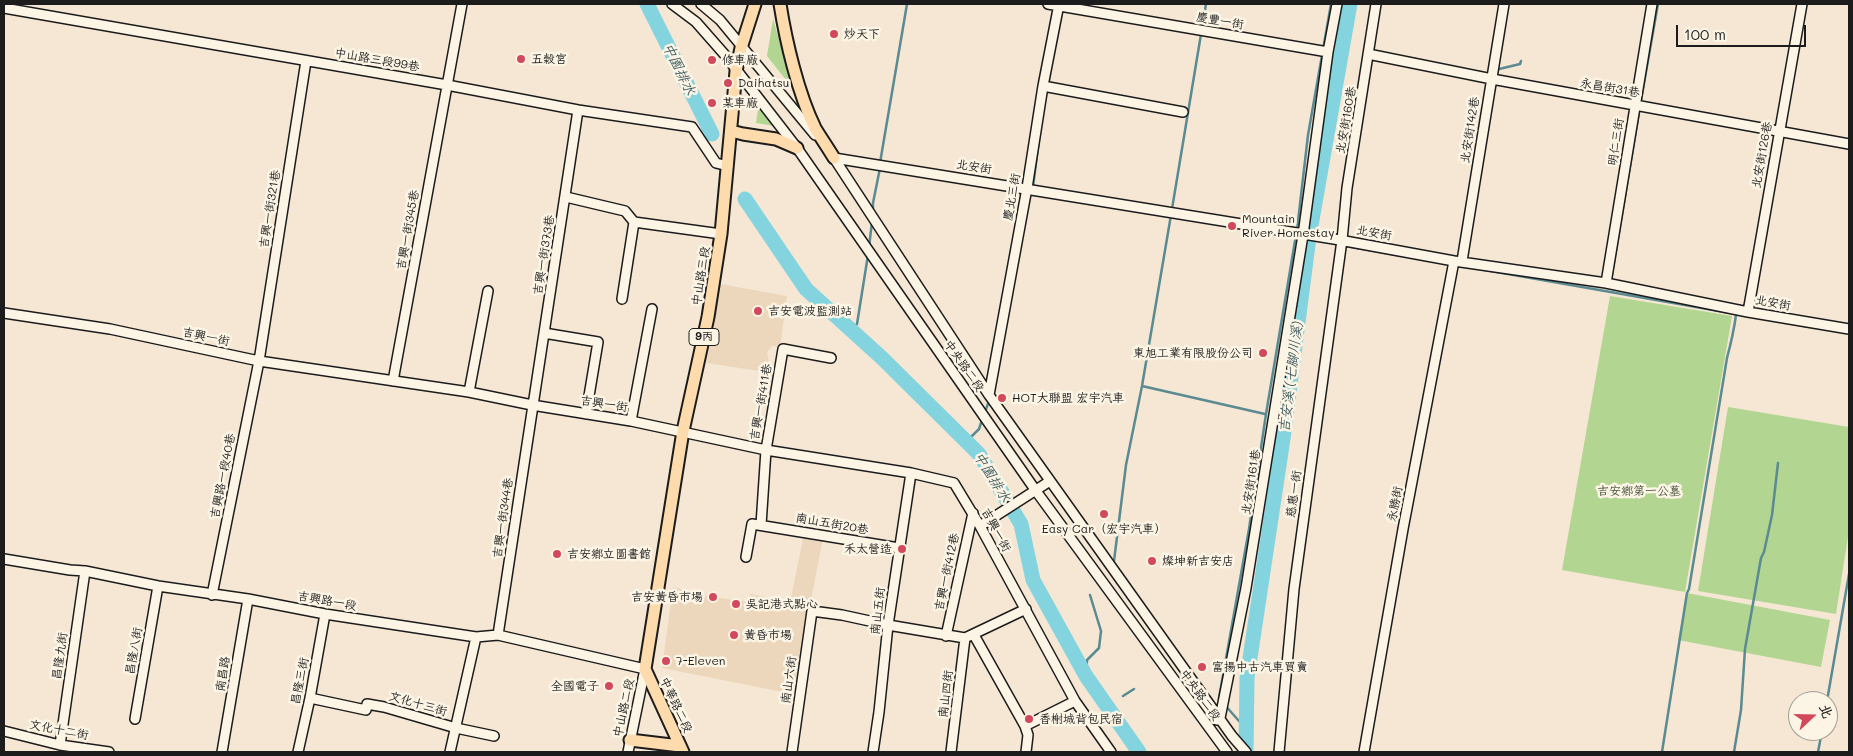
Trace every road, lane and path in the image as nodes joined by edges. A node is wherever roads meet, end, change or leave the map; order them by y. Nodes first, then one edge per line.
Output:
1 (462, 4) edge
2 (672, 4) edge
3 (701, 4) edge
4 (755, 4) edge
5 (780, 4) edge
6 (1048, 4) edge
7 (1337, 4) edge
8 (1376, 4) edge
9 (1504, 4) edge
10 (1652, 4) edge
11 (1802, 4) edge
12 (1059, 5) edge
13 (4, 8) edge
14 (741, 48) junction
15 (1328, 52) junction
16 (1368, 54) junction
17 (306, 61) junction
18 (736, 71) junction
19 (1492, 79) junction
20 (447, 85) junction
21 (1042, 86) junction
22 (1634, 106) junction
23 (578, 110) junction
24 (1183, 112) dead end
25 (731, 131) junction
26 (1779, 131) junction
27 (1849, 144) edge
28 (797, 148) junction
29 (834, 158) junction
30 (728, 166) junction
31 (1027, 188) junction
32 (566, 197) junction
33 (634, 222) junction
34 (721, 234) junction
35 (1303, 234) junction
36 (1338, 240) junction
37 (1458, 261) junction
38 (1606, 284) junction
39 (488, 291) dead end
40 (622, 299) dead end
41 (652, 309) dead end
42 (1748, 312) junction
43 (4, 313) edge
44 (1849, 329) edge
45 (544, 333) junction
46 (831, 358) dead end
47 (259, 361) junction
48 (393, 380) junction
49 (469, 392) junction
50 (989, 395) junction
51 (532, 405) junction
52 (586, 414) junction
53 (632, 421) junction
54 (683, 431) junction
55 (766, 450) junction
56 (911, 473) junction
57 (1050, 481) junction
58 (1036, 491) junction
59 (973, 513) junction
60 (762, 525) junction
61 (982, 525) junction
62 (899, 548) junction
63 (746, 557) dead end
64 (4, 559) edge
65 (86, 570) junction
66 (158, 586) junction
67 (212, 595) junction
68 (248, 599) junction
69 (1026, 610) junction
70 (325, 614) junction
71 (888, 626) junction
72 (498, 635) junction
73 (946, 636) junction
74 (476, 637) junction
75 (969, 637) junction
76 (645, 669) junction
77 (310, 698) junction
78 (1075, 700) junction
79 (1220, 718) junction
80 (135, 719) dead end
81 (1025, 726) junction
82 (456, 728) junction
83 (1208, 728) junction
84 (4, 731) edge
85 (494, 736) dead end
86 (630, 740) junction
87 (60, 745) junction
88 (681, 749) edge
89 (109, 752) edge
90 (222, 752) edge
91 (298, 752) edge
92 (450, 752) edge
93 (628, 752) edge
94 (792, 752) edge
95 (873, 752) edge
96 (951, 752) edge
97 (1026, 752) edge
98 (1111, 752) edge
99 (1227, 752) edge
100 (1246, 752) edge
101 (1279, 752) edge
102 (1364, 752) edge

1 - 20 street, 吉興一街345巷
2 - 18 street, 中央路二段
3 - 14 street, 中央路二段
4 - 14 main road, 中山路三段 / 9丙
5 - 29 main road
6 - 12 street, 慶豐一街
7 - 15 street, 北安街161巷
8 - 16 street, 北安街160巷
9 - 19 street, 北安街142巷
10 - 22 street, 明仁三街
11 - 26 street, 北安街126巷
12 - 15 street, 慶豐一街
12 - 21 street, 慶北三街
13 - 17 street, 中山路三段99巷
14 - 18 main road, 中山路三段 / 9丙
14 - 29 street, 中央路二段
15 - 35 street, 北安街161巷
16 - 19 street, 永昌街31巷
16 - 36 street, 北安街160巷
17 - 20 street, 中山路三段99巷
17 - 47 street, 吉興一街321巷
18 - 25 main road, 中山路三段 / 9丙
18 - 28 street, 中央路二段
19 - 22 street, 永昌街31巷
19 - 37 street, 北安街142巷
20 - 23 street, 中山路三段99巷
20 - 48 street, 吉興一街345巷
21 - 24 street
21 - 31 street, 慶北三街
22 - 26 street, 永昌街31巷
22 - 38 street, 明仁三街
23 - 30 street, 中山路三段99巷
23 - 32 street, 吉興一街373巷
25 - 28 main road
25 - 30 main road, 中山路三段 / 9丙
26 - 27 street, 永昌街31巷
26 - 42 street, 北安街126巷
28 - 58 street, 中央路二段
29 - 31 street, 北安街
29 - 50 street, 中央路二段
30 - 34 main road, 中山路三段 / 9丙
31 - 35 street, 北安街
31 - 50 street, 慶北三街
32 - 33 street
32 - 45 street, 吉興一街373巷
33 - 34 street
33 - 40 street
34 - 54 main road, 中山路三段 / 9丙
35 - 36 street, 北安街
35 - 79 street, 北安街161巷
36 - 37 street, 北安街
36 - 101 street, 慈惠一街
37 - 38 street, 北安街
37 - 102 street, 永勝街
38 - 42 street, 北安街
39 - 49 street
41 - 53 street
42 - 44 street, 北安街
43 - 47 street, 吉興一街
45 - 51 street, 吉興一街373巷
45 - 52 street
46 - 55 street, 吉興一街411巷
47 - 48 street, 吉興一街
47 - 67 street, 吉興路一段40巷
48 - 49 street, 吉興一街
49 - 51 street, 吉興一街
50 - 57 street, 中央路二段
51 - 52 street, 吉興一街
51 - 72 street, 吉興一街344巷
52 - 53 street, 吉興一街
53 - 54 street, 吉興一街
54 - 55 street, 吉興一街
54 - 76 main road, 中山路三段 / 9丙
55 - 56 street, 吉興一街
55 - 60 street
56 - 59 street, 吉興一街
56 - 62 street, 南山五街
57 - 58 street
57 - 79 street, 中央路二段
58 - 61 street
58 - 83 street, 中央路二段
59 - 61 street, 吉興一街
59 - 73 street, 吉興一街412巷
60 - 62 street, 南山五街20巷
60 - 63 street
61 - 69 street, 吉興一街
62 - 71 street, 南山五街
64 - 65 street, 吉興路一段
65 - 66 street, 吉興路一段
65 - 87 street, 昌隆九街
66 - 67 street, 吉興路一段
66 - 80 street, 昌隆八街
67 - 68 street, 吉興路一段
68 - 70 street, 吉興路一段
68 - 90 street, 南昌路
69 - 75 street
69 - 78 street, 吉興一街
70 - 74 street, 吉興路一段
70 - 77 street, 昌隆三街
71 - 73 street
71 - 94 street, 南山六街
71 - 95 street, 南山五街
72 - 74 street, 吉興路一段
72 - 76 street, 吉興路一段
73 - 75 street
74 - 82 street
75 - 81 street
75 - 96 street, 南山四街
76 - 86 street, 中山路二段
76 - 88 main road, 中華路二段
77 - 82 street, 文化十三街
77 - 91 street, 昌隆三街
78 - 81 street
78 - 98 street, 吉興一街
79 - 83 street
79 - 100 street, 中央路二段
81 - 97 street
82 - 85 street, 文化十三街
82 - 92 street
83 - 99 street, 中央路二段
84 - 87 street, 文化十二街
86 - 88 main road
86 - 93 street, 中山路二段
87 - 89 street, 文化十二街

